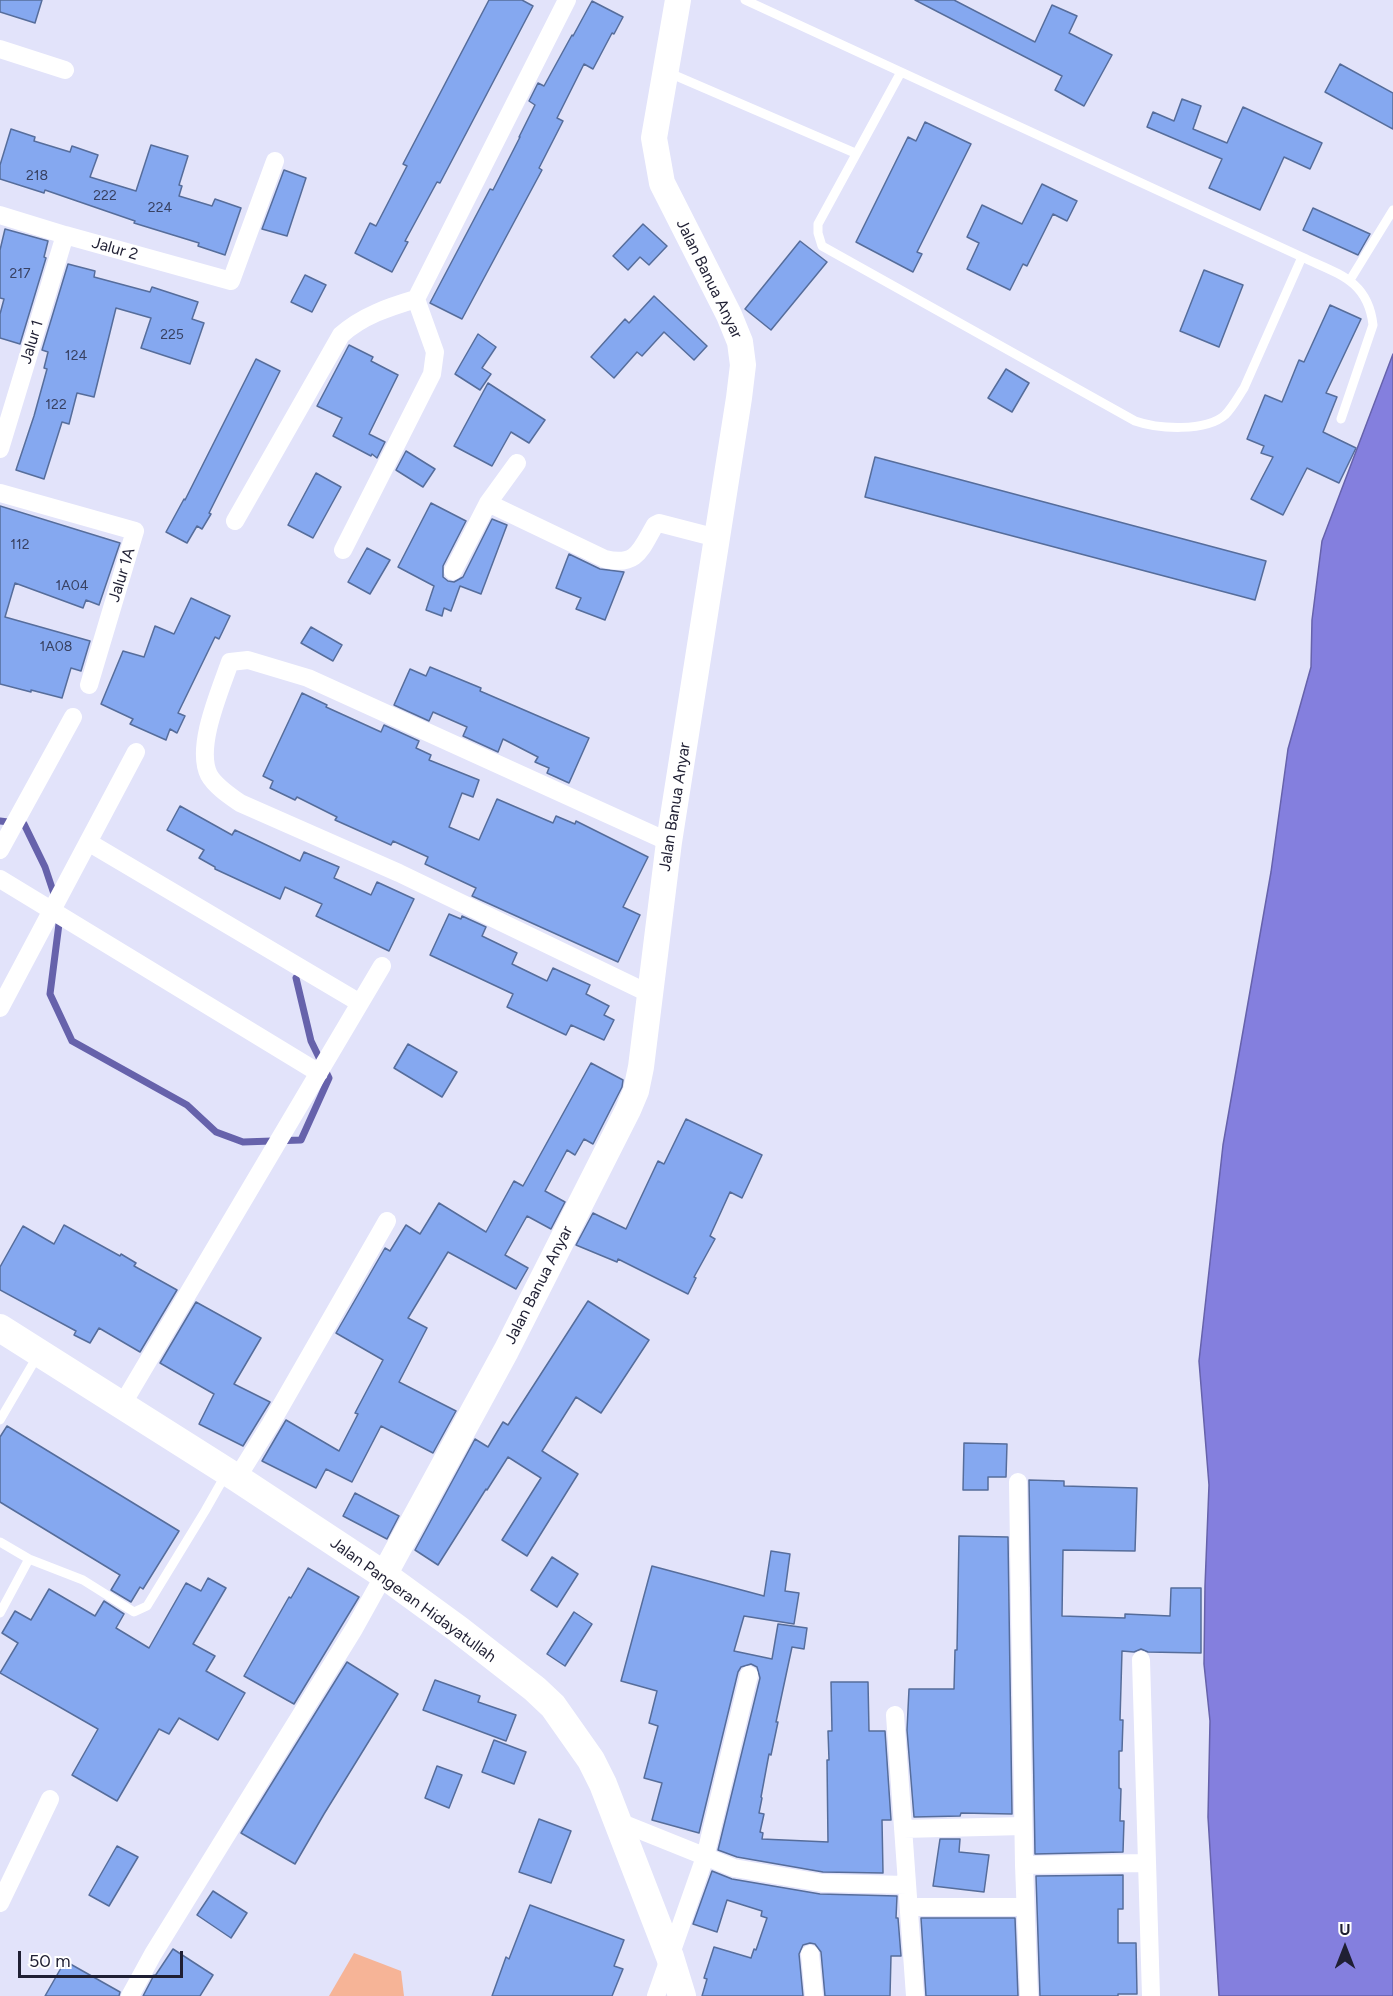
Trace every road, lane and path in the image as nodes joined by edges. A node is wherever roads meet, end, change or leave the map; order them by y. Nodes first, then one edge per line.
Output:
1 (567, 0) edge
2 (678, 0) edge
3 (745, 0) edge
4 (0, 49) edge
5 (65, 70) dead end
6 (665, 72) junction
7 (901, 72) junction
8 (855, 153) junction
9 (275, 161) dead end
10 (1393, 210) edge
11 (0, 214) edge
12 (65, 235) junction
13 (1302, 257) junction
14 (1350, 280) junction
15 (416, 299) junction
16 (1341, 418) dead end
17 (0, 449) edge
18 (517, 463) dead end
19 (0, 493) edge
20 (488, 503) junction
21 (235, 521) dead end
22 (717, 538) junction
23 (343, 550) dead end
24 (453, 571) dead end
25 (89, 685) dead end
26 (73, 717) dead end
27 (135, 752) dead end
28 (88, 842) junction
29 (669, 842) junction
30 (0, 850) edge
31 (0, 879) edge
32 (52, 910) junction
33 (382, 966) dead end
34 (650, 994) junction
35 (360, 1003) junction
36 (0, 1008) edge
37 (319, 1073) junction
38 (387, 1221) dead end
39 (0, 1328) edge
40 (40, 1352) junction
41 (122, 1404) junction
42 (0, 1420) edge
43 (232, 1475) junction
44 (1018, 1482) dead end
45 (0, 1542) edge
46 (29, 1559) junction
47 (384, 1575) junction
48 (0, 1613) edge
49 (1141, 1660) dead end
50 (749, 1675) dead end
51 (895, 1715) dead end
52 (50, 1800) dead end
53 (617, 1821) junction
54 (1023, 1826) junction
55 (903, 1829) junction
56 (705, 1857) junction
57 (1147, 1863) junction
58 (1023, 1865) junction
59 (907, 1885) junction
60 (0, 1903) edge
61 (909, 1907) junction
62 (1025, 1907) junction
63 (810, 1954) dead end
64 (670, 1958) junction
65 (130, 1996) edge
66 (656, 1996) edge
67 (682, 1996) edge
68 (814, 1996) edge
69 (915, 1996) edge
70 (1029, 1996) edge
71 (1151, 1996) edge

1 - 15 street
2 - 6 street, Jalan Banua Anyar
3 - 7 lane
4 - 5 street
6 - 8 lane
6 - 22 street, Jalan Banua Anyar
7 - 8 lane
7 - 13 lane
8 - 13 lane
9 - 12 street, Jalur 2
10 - 14 lane
11 - 12 street, Jalur 2
12 - 17 street, Jalur 1
13 - 14 lane
14 - 16 lane
15 - 21 street
15 - 23 street
18 - 20 street
19 - 25 street, Jalur 1A
20 - 22 street
20 - 24 street
22 - 29 street, Jalan Banua Anyar
26 - 30 street
27 - 28 street
28 - 32 street
28 - 35 street
29 - 34 street, Jalan Banua Anyar
29 - 34 street
31 - 32 street
32 - 36 street
32 - 37 street
33 - 35 street
34 - 47 street, Jalan Banua Anyar
35 - 37 street
37 - 41 street
38 - 43 street
39 - 40 main road, Jalan Pangeran Hidayatullah
40 - 41 main road, Jalan Pangeran Hidayatullah
40 - 42 lane
41 - 43 main road, Jalan Pangeran Hidayatullah
43 - 46 lane
43 - 47 main road, Jalan Pangeran Hidayatullah
44 - 54 street
45 - 46 lane
46 - 48 lane
47 - 53 main road, Jalan Pangeran Hidayatullah
47 - 65 street
49 - 57 street
50 - 56 street
51 - 55 street
52 - 60 street
53 - 56 street
53 - 64 main road, Jalan Pangeran Hidayatullah
54 - 55 street
54 - 58 street
55 - 59 street
56 - 59 street
56 - 64 street
57 - 58 street
57 - 71 street
58 - 62 street
59 - 61 street
61 - 62 street
61 - 69 street
62 - 70 street
63 - 68 street
64 - 66 street
64 - 67 main road, Jalan Pangeran Hidayatullah

